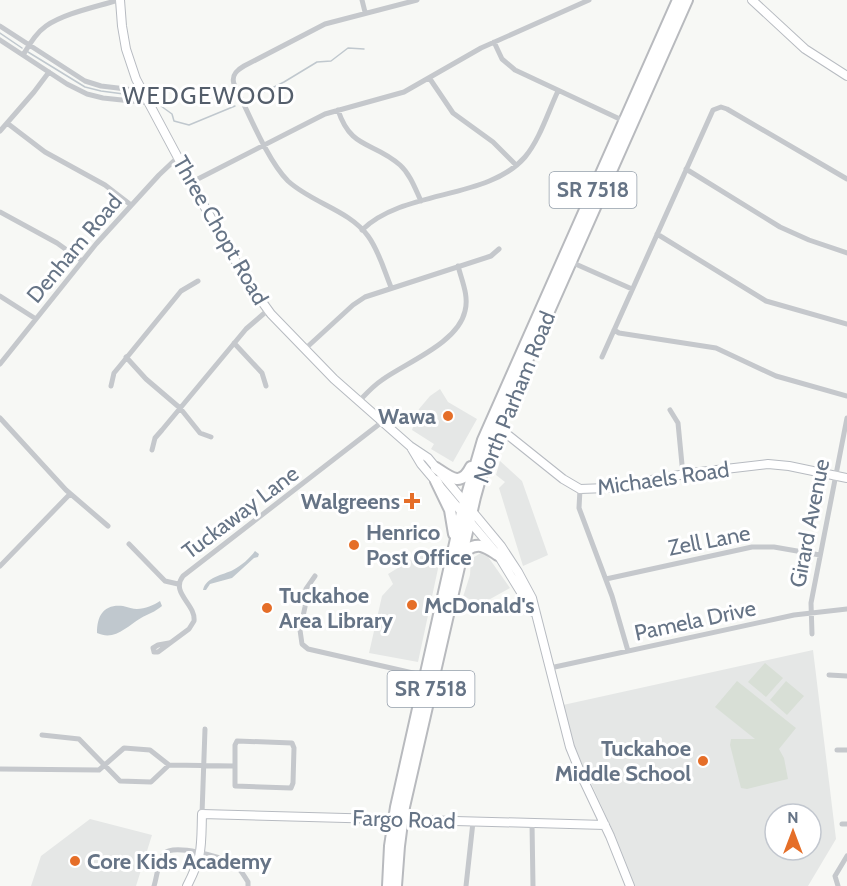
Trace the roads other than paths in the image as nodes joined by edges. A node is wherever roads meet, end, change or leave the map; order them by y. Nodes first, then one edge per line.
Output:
1 (118, 0) edge
2 (362, 0) edge
3 (417, 0) edge
4 (588, 0) edge
5 (678, 0) edge
6 (687, 0) edge
7 (752, 0) edge
8 (365, 12) junction
9 (0, 26) edge
10 (0, 40) edge
11 (494, 42) junction
12 (29, 45) junction
13 (23, 55) junction
14 (49, 72) junction
15 (847, 76) edge
16 (430, 78) junction
17 (143, 91) junction
18 (558, 91) junction
19 (150, 103) junction
20 (338, 110) junction
21 (7, 123) junction
22 (627, 123) junction
23 (0, 130) edge
24 (265, 145) junction
25 (178, 158) junction
26 (516, 165) junction
27 (686, 169) junction
28 (847, 179) edge
29 (192, 183) junction
30 (421, 201) junction
31 (131, 205) junction
32 (0, 212) edge
33 (363, 230) junction
34 (657, 234) junction
35 (499, 249) dead end
36 (847, 253) edge
37 (566, 260) junction
38 (82, 261) junction
39 (458, 266) junction
40 (198, 281) dead end
41 (391, 287) junction
42 (632, 289) junction
43 (0, 296) edge
44 (268, 310) junction
45 (36, 319) junction
46 (847, 324) edge
47 (614, 330) junction
48 (234, 343) junction
49 (305, 349) junction
50 (126, 357) junction
51 (602, 357) dead end
52 (0, 364) edge
53 (111, 386) dead end
54 (267, 386) dead end
55 (847, 396) edge
56 (358, 402) junction
57 (180, 408) junction
58 (670, 410) dead end
59 (0, 418) edge
60 (847, 418) edge
61 (382, 422) junction
62 (493, 426) junction
63 (211, 437) dead end
64 (410, 446) junction
65 (152, 450) dead end
66 (477, 460) junction
67 (436, 468) junction
68 (683, 475) junction
69 (835, 475) junction
70 (847, 478) edge
71 (436, 481) junction
72 (580, 489) junction
73 (70, 494) junction
74 (467, 511) junction
75 (108, 526) dead end
76 (129, 544) dead end
77 (455, 545) junction
78 (498, 555) junction
79 (820, 555) junction
80 (0, 566) edge
81 (315, 576) dead end
82 (606, 579) junction
83 (178, 584) junction
84 (454, 587) junction
85 (847, 609) edge
86 (810, 613) junction
87 (537, 619) junction
88 (812, 634) dead end
89 (171, 642) dead end
90 (628, 651) junction
91 (550, 668) junction
92 (829, 675) dead end
93 (847, 676) edge
94 (429, 677) junction
95 (205, 729) dead end
96 (42, 735) dead end
97 (837, 750) dead end
98 (847, 750) edge
99 (169, 765) junction
100 (105, 766) junction
101 (203, 766) junction
102 (234, 766) junction
103 (0, 770) edge
104 (202, 814) junction
105 (398, 819) junction
106 (473, 822) junction
107 (532, 823) junction
108 (605, 825) junction
109 (201, 852) junction
110 (847, 856) edge
111 (248, 884) edge
112 (154, 886) edge
113 (187, 886) edge
114 (256, 886) edge
115 (388, 886) edge
116 (396, 886) edge
117 (466, 886) edge
118 (533, 886) edge
119 (630, 886) edge
120 (838, 886) edge

1 - 12 street
1 - 17 main road, Three Chopt Road
2 - 8 street
3 - 8 street
4 - 11 street
5 - 22 highway, North Parham Road / SR 7518
6 - 22 highway, North Parham Road / SR 7518
7 - 15 main road
8 - 24 street
9 - 12 street
10 - 13 street
11 - 16 street
11 - 18 street
12 - 13 street
12 - 17 street
13 - 14 street
14 - 19 street
14 - 21 street
16 - 20 street
16 - 26 street
17 - 19 main road, Three Chopt Road
18 - 22 street
18 - 26 street
19 - 25 main road, Three Chopt Road
20 - 24 street
20 - 30 street
21 - 23 street
21 - 31 street
22 - 37 highway, North Parham Road / SR 7518
24 - 29 street
24 - 33 street
25 - 29 main road, Three Chopt Road
25 - 31 street, Denham Road
26 - 30 street
27 - 28 street
27 - 34 street
27 - 36 street
29 - 44 main road, Three Chopt Road
30 - 33 street
31 - 38 street, Denham Road
32 - 38 street
33 - 41 street
34 - 42 street
34 - 46 street
35 - 39 street
37 - 42 street
37 - 62 highway, North Parham Road / SR 7518
38 - 45 street, Denham Road
39 - 41 street
39 - 56 street
40 - 50 street
41 - 49 street
42 - 47 street
43 - 45 street
44 - 48 street
44 - 49 main road, Three Chopt Road
45 - 52 street, Denham Road
47 - 51 street
47 - 55 street
48 - 54 street
48 - 57 street
49 - 56 main road, Three Chopt Road
50 - 53 street
50 - 57 street
56 - 61 main road, Three Chopt Road
57 - 63 street
57 - 65 street
58 - 68 street
59 - 73 street
60 - 69 street, Girard Avenue
61 - 64 main road, Three Chopt Road
61 - 83 street, Tuckaway Lane
62 - 66 highway, North Parham Road / SR 7518
62 - 72 main road, Michaels Road
62 - 74 highway, North Parham Road / SR 7518
64 - 67 main road, Three Chopt Road
64 - 71 main road, Three Chopt Road
66 - 67 highway
66 - 74 highway, North Parham Road / SR 7518
67 - 74 main road, Three Chopt Road
68 - 69 main road, Michaels Road
68 - 72 main road, Michaels Road
69 - 70 main road, Michaels Road
69 - 79 street, Girard Avenue
71 - 74 main road, Three Chopt Road
71 - 77 highway
72 - 82 street
73 - 75 street
73 - 80 street
74 - 77 highway, North Parham Road / SR 7518
74 - 78 main road, Three Chopt Road
74 - 84 highway, North Parham Road / SR 7518
74 - 87 main road, Three Chopt Road
76 - 83 street
77 - 94 highway, North Parham Road / SR 7518
78 - 84 highway
78 - 87 main road, Three Chopt Road
79 - 82 street, Zell Lane
79 - 86 street, Girard Avenue
81 - 94 street
82 - 90 street
83 - 89 street, Tuckaway Lane
84 - 94 highway, North Parham Road / SR 7518
85 - 86 street, Pamela Drive
86 - 88 street, Girard Avenue
86 - 90 street, Pamela Drive
87 - 91 main road, Three Chopt Road
90 - 91 street, Pamela Drive
91 - 108 main road, Three Chopt Road
92 - 93 street
94 - 105 highway, North Parham Road / SR 7518
95 - 101 street
96 - 100 street
97 - 98 street
99 - 100 street
99 - 100 street
99 - 101 street
100 - 103 street
101 - 102 street
101 - 104 street
102 - 102 street
104 - 105 main road, Fargo Road
104 - 109 main road
105 - 106 main road, Fargo Road
105 - 115 highway, North Parham Road / SR 7518
105 - 116 highway, North Parham Road / SR 7518
106 - 107 main road, Fargo Road
106 - 117 street
107 - 108 main road, Fargo Road
107 - 118 street
108 - 119 main road, Three Chopt Road
109 - 111 street
109 - 112 street
109 - 113 main road
110 - 120 street
111 - 114 street

